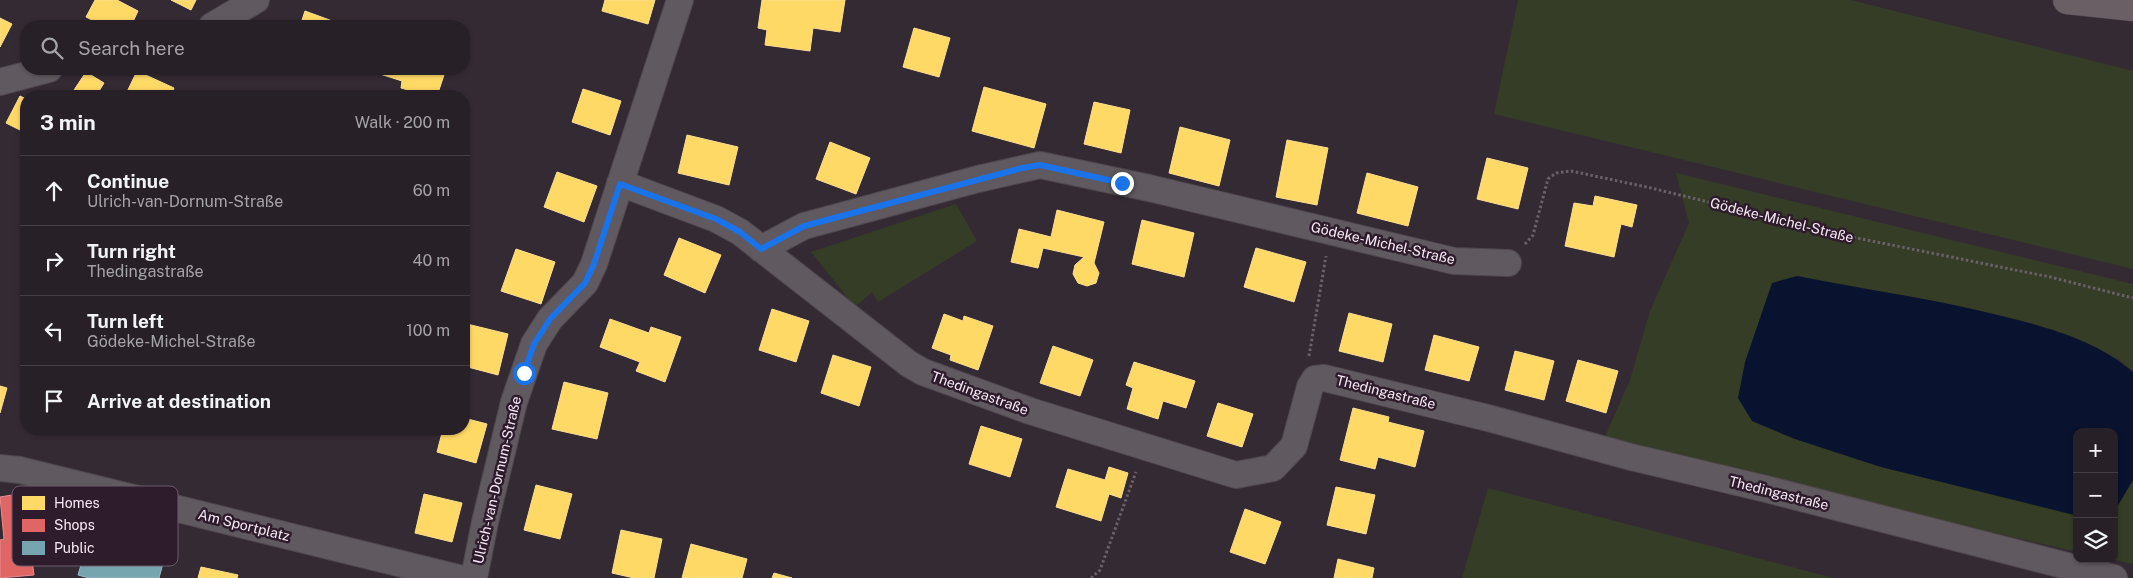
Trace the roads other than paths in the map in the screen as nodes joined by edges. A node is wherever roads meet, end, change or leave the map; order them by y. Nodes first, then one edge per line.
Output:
1 (256, 0) edge
2 (680, 0) edge
3 (2067, 0) edge
4 (2133, 7) edge
5 (222, 20) edge
6 (27, 75) edge
7 (0, 82) edge
8 (620, 184) junction
9 (761, 249) junction
10 (1508, 263) road end
11 (0, 468) edge
12 (87, 486) edge
13 (178, 509) edge
14 (459, 578) edge
15 (474, 578) edge
16 (2114, 578) edge

1 - 5 street
2 - 8 street, Ulrich-van-Dornum-Straße
3 - 4 street
6 - 7 street
8 - 9 street, Thedingastraße
8 - 15 street, Ulrich-van-Dornum-Straße
9 - 10 street, Gödeke-Michel-Straße
9 - 16 street, Thedingastraße
11 - 12 street, Am Sportplatz
13 - 14 street, Am Sportplatz

